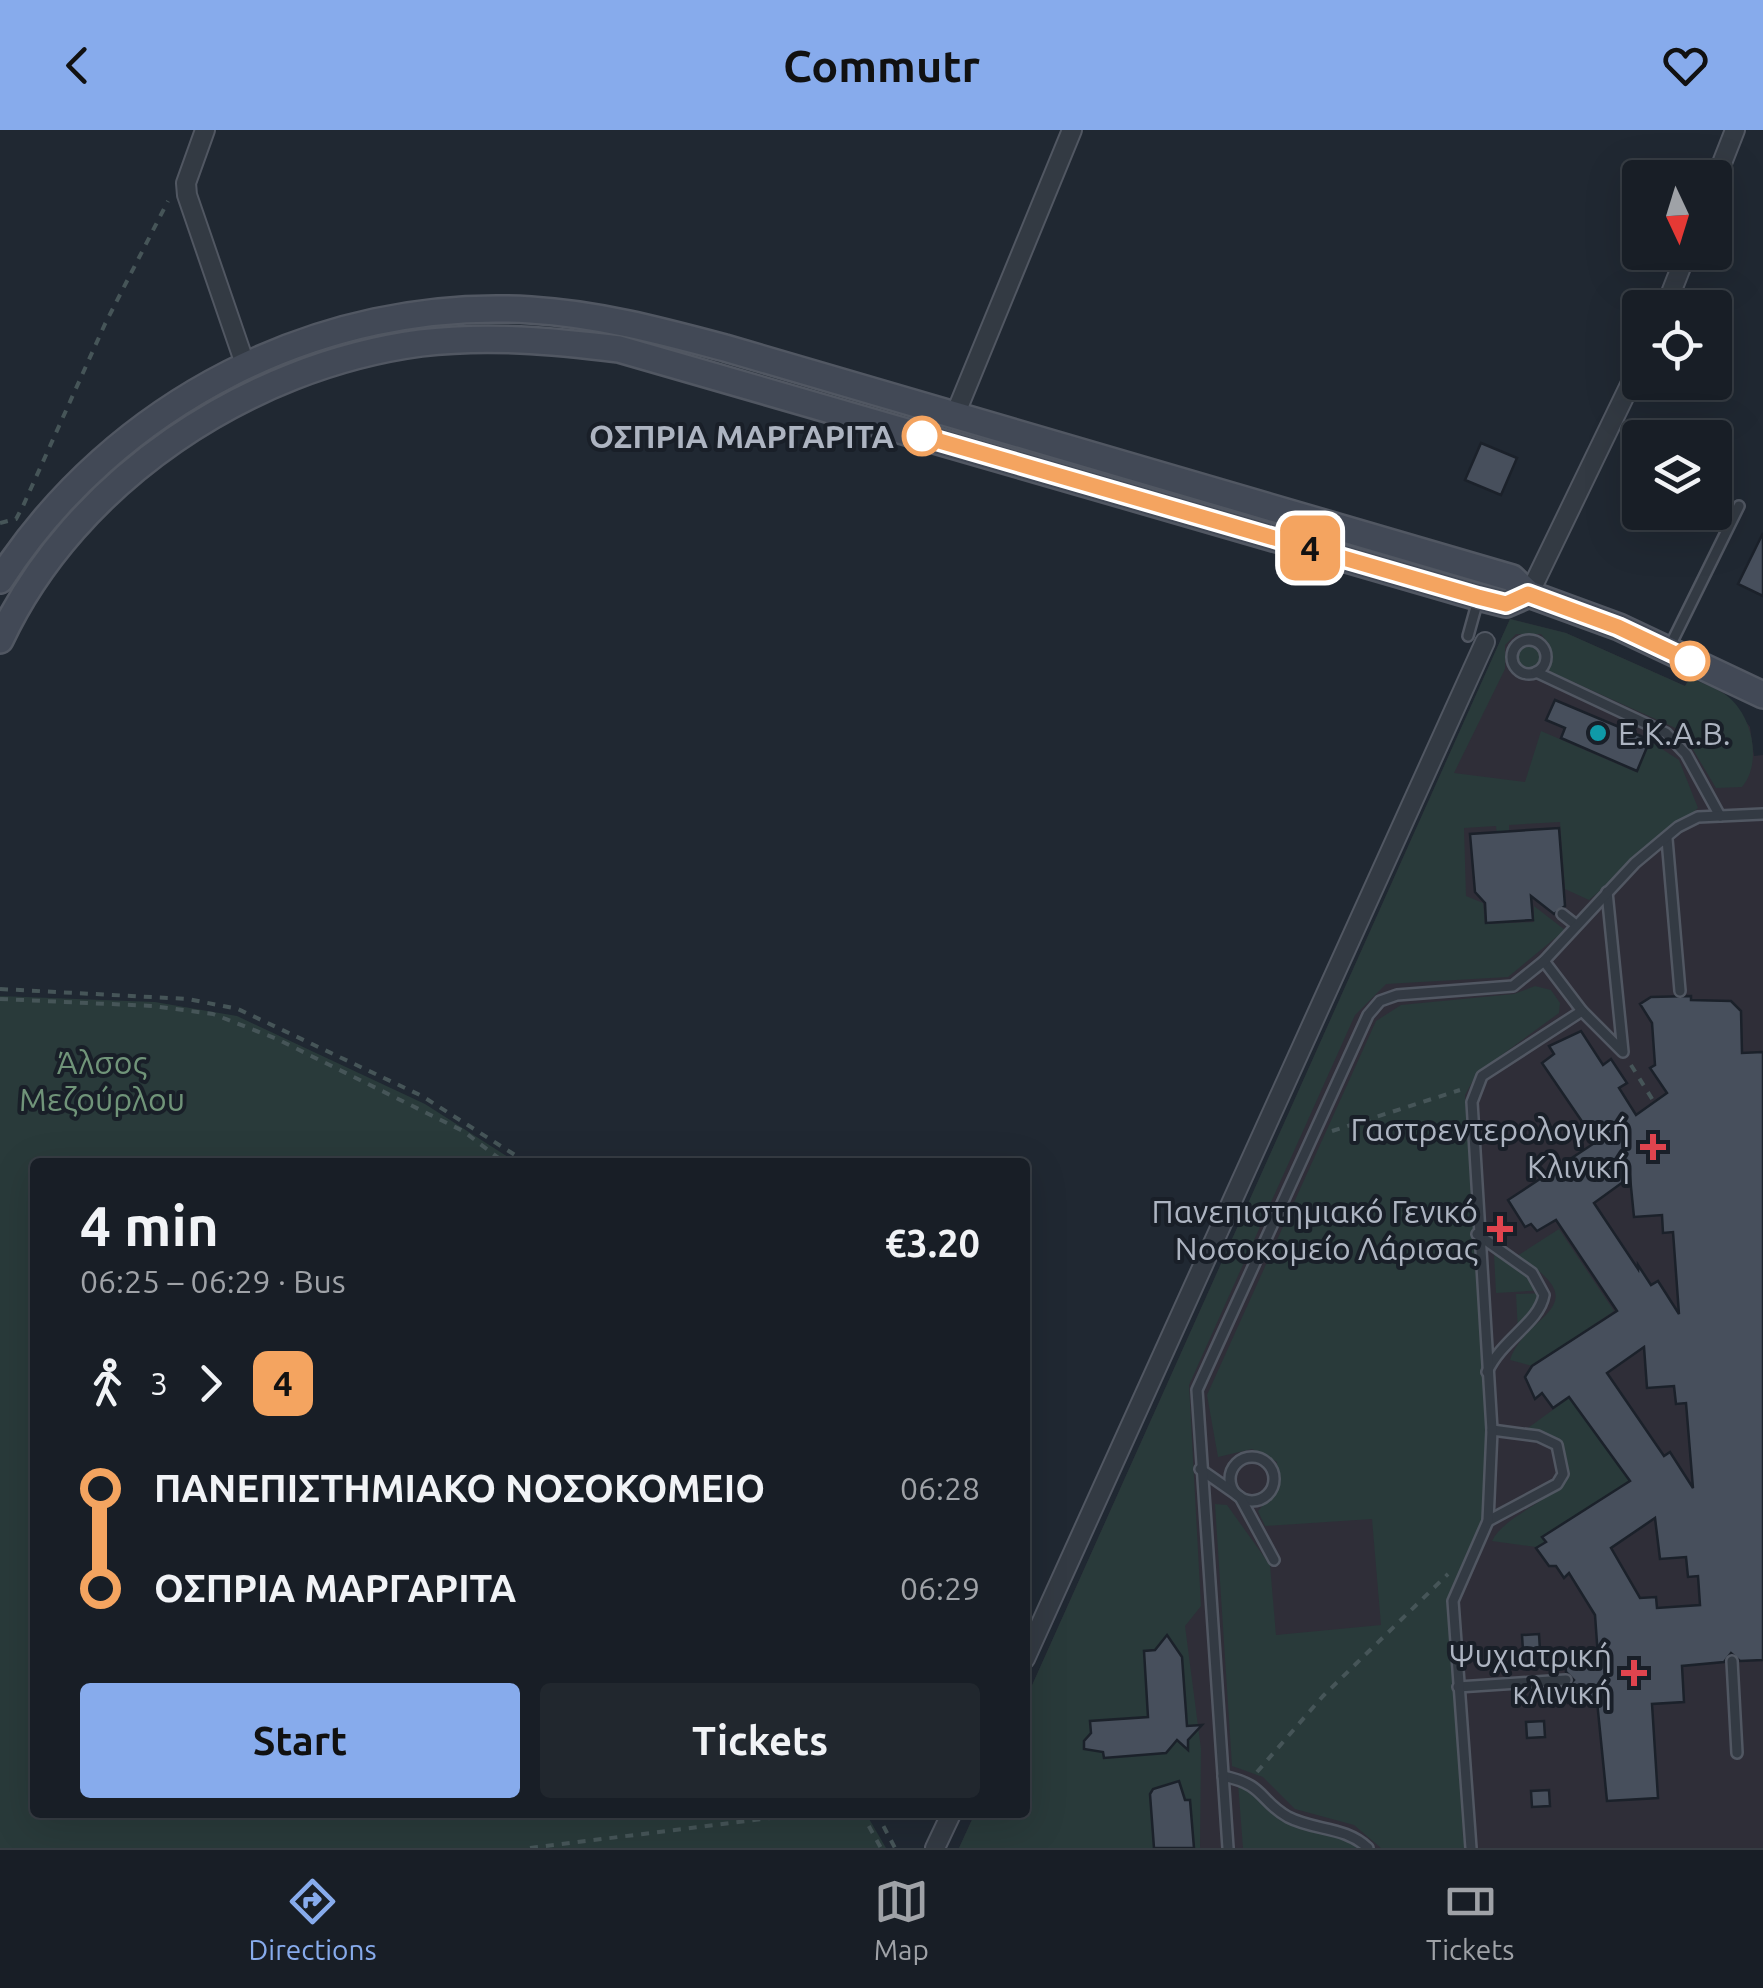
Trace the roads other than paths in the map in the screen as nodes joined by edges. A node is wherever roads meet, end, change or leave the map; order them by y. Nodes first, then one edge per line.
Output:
1 (204, 130) edge
2 (1072, 130) edge
3 (1736, 130) edge
4 (1724, 160) edge
5 (244, 364) junction
6 (1622, 400) edge
7 (956, 415) junction
8 (1739, 506) dead end
9 (0, 580) edge
10 (1528, 594) junction
11 (1478, 597) junction
12 (1476, 639) joint
13 (0, 640) edge
14 (1668, 650) junction
15 (1536, 672) dead end
16 (1758, 697) edge
17 (1763, 814) edge
18 (1720, 816) junction
19 (1667, 838) junction
20 (1607, 892) junction
21 (1562, 914) dead end
22 (1576, 925) junction
23 (1544, 961) junction
24 (1680, 991) dead end
25 (1582, 1011) junction
26 (1477, 1234) junction
27 (1486, 1375) junction
28 (1492, 1430) junction
29 (1200, 1469) junction
30 (1240, 1497) junction
31 (1488, 1522) junction
32 (1274, 1560) dead end
33 (1030, 1648) edge
34 (1732, 1661) dead end
35 (1566, 1680) dead end
36 (1458, 1686) junction
37 (1737, 1753) dead end
38 (1223, 1776) junction
39 (949, 1818) edge
40 (936, 1848) edge
41 (1228, 1848) edge
42 (1368, 1848) edge
43 (1471, 1848) edge

1 - 5 street
2 - 7 street
3 - 4 street
5 - 7 street
5 - 9 street
6 - 10 street
7 - 10 street
8 - 14 lane
10 - 11 street
10 - 14 street
11 - 12 lane
11 - 13 street
12 - 33 street
14 - 16 street
15 - 18 lane
17 - 18 lane
18 - 19 lane
19 - 20 lane
19 - 24 lane
20 - 22 lane
20 - 25 lane
21 - 22 lane
22 - 23 lane
23 - 25 lane
23 - 29 lane
25 - 26 lane
26 - 27 lane
26 - 27 lane
27 - 28 lane
28 - 31 lane
28 - 31 lane
29 - 30 lane
29 - 38 lane
30 - 30 lane
30 - 32 lane
31 - 36 lane
34 - 37 lane
35 - 36 lane
36 - 43 lane
38 - 41 lane
38 - 42 lane
39 - 40 street

